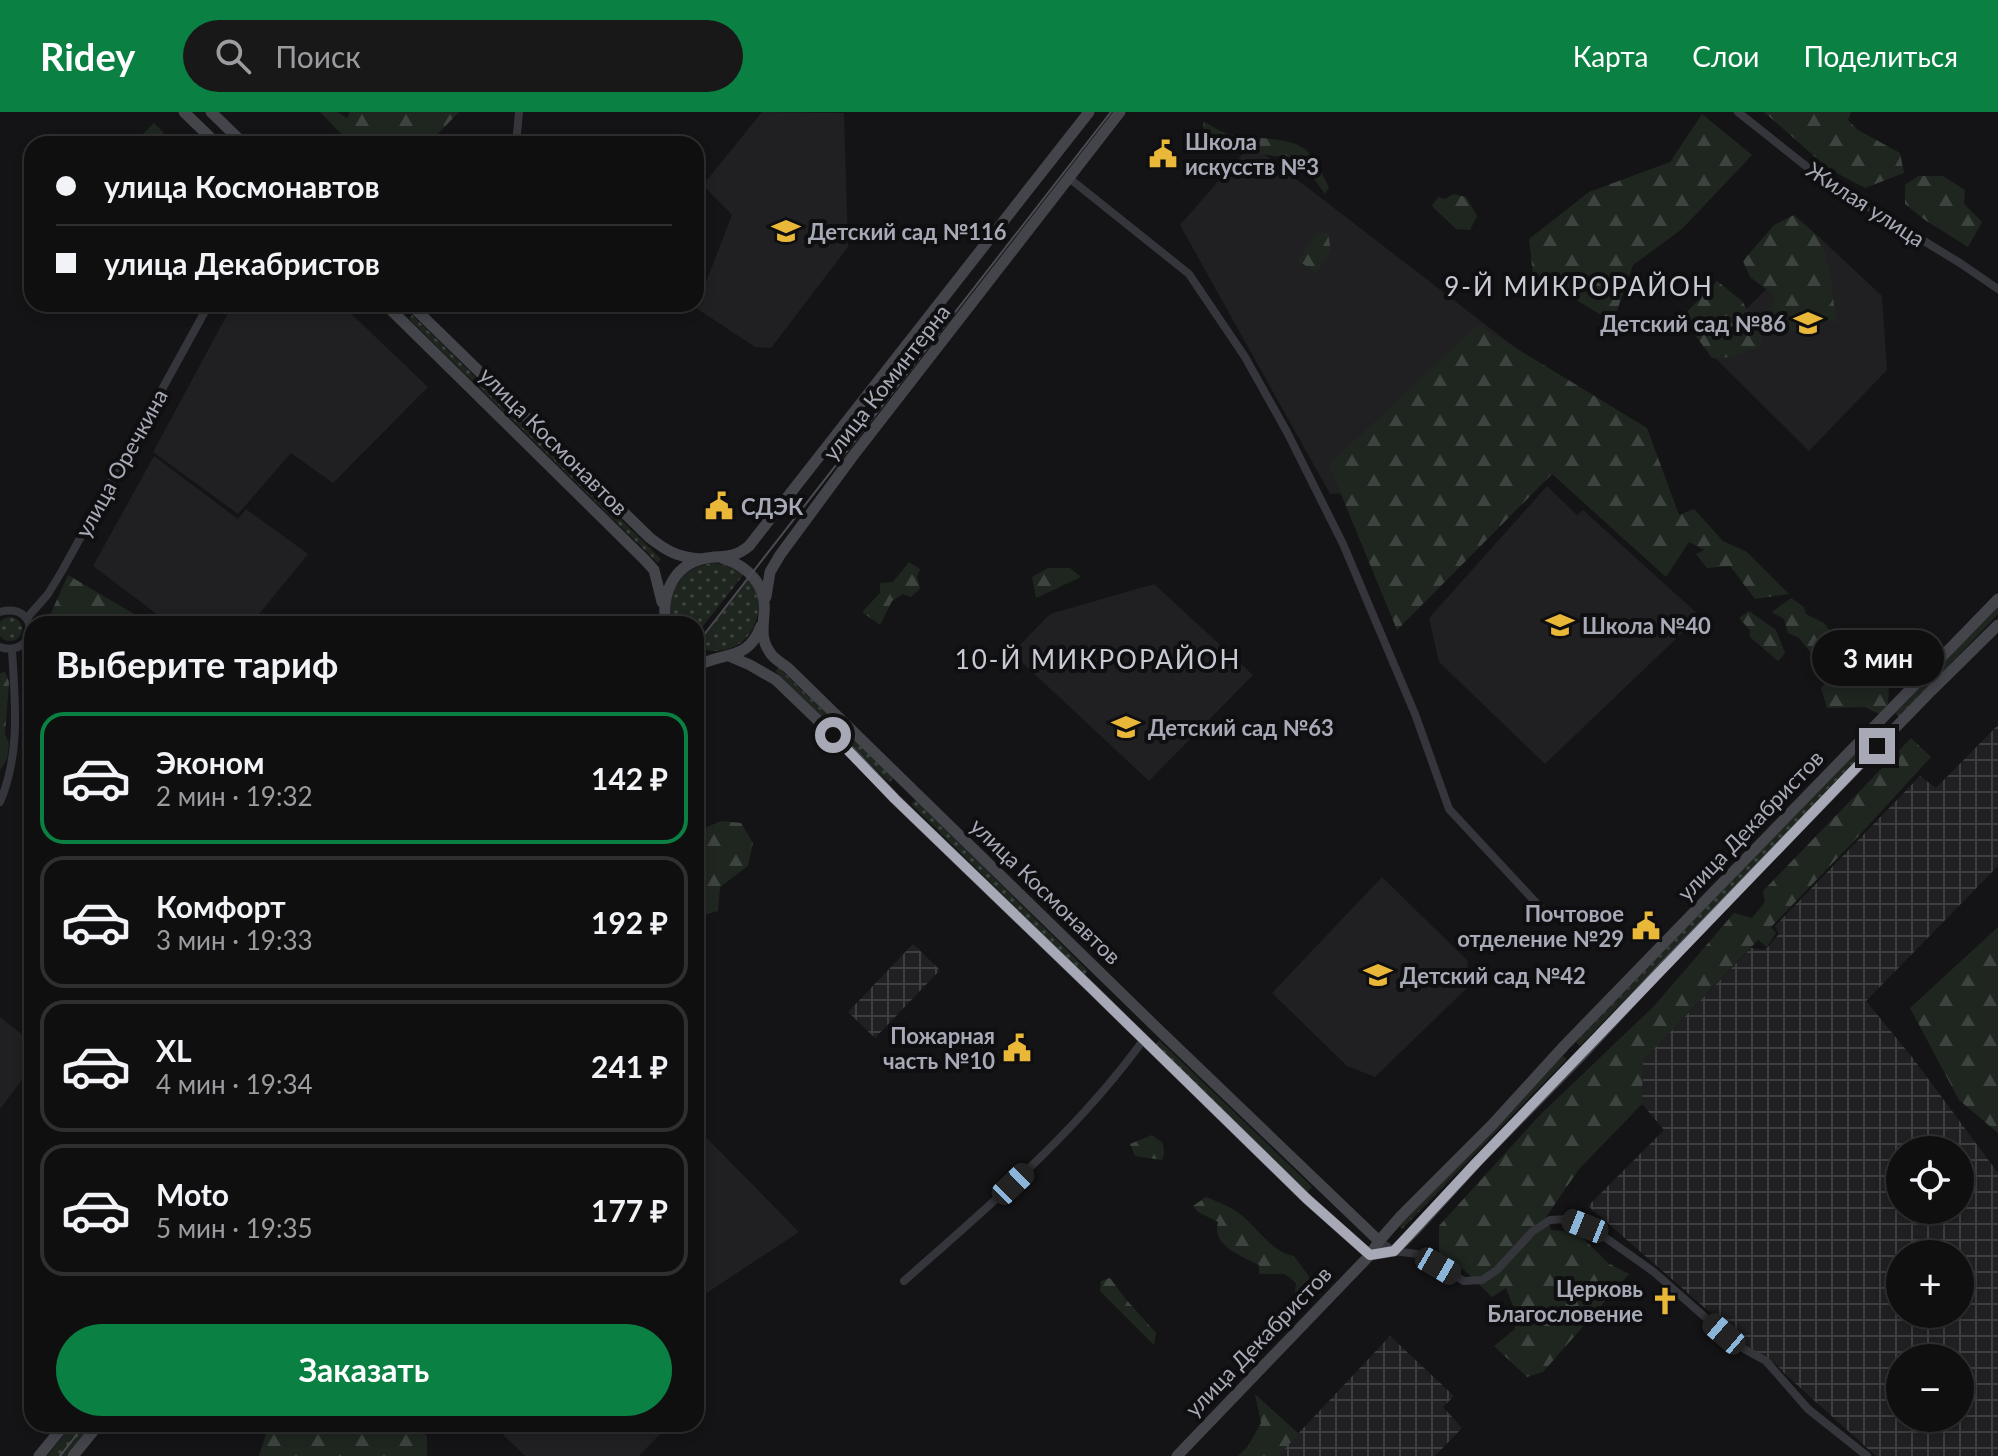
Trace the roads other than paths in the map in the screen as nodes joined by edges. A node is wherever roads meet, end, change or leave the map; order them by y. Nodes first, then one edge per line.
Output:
1 (184, 112) edge
2 (211, 112) edge
3 (519, 112) edge
4 (1089, 112) edge
5 (1120, 112) edge
6 (1738, 112) edge
7 (209, 136) edge
8 (236, 136) edge
9 (517, 136) edge
10 (1069, 178) junction
11 (1998, 289) edge
12 (205, 312) edge
13 (399, 312) edge
14 (418, 312) edge
15 (722, 558) junction
16 (701, 559) junction
17 (1998, 599) edge
18 (0, 612) edge
19 (764, 614) junction
20 (24, 616) edge
21 (29, 616) edge
22 (664, 616) edge
23 (665, 616) edge
24 (1998, 625) edge
25 (24, 643) edge
26 (0, 647) edge
27 (12, 650) junction
28 (729, 656) junction
29 (704, 657) edge
30 (711, 658) junction
31 (704, 662) edge
32 (1884, 716) junction
33 (1895, 727) junction
34 (909, 785) junction
35 (895, 799) junction
36 (0, 802) edge
37 (1541, 908) dead end
38 (1144, 1039) junction
39 (1564, 1046) junction
40 (1578, 1059) junction
41 (1320, 1186) junction
42 (1307, 1199) junction
43 (1379, 1241) junction
44 (1394, 1251) junction
45 (1370, 1255) junction
46 (904, 1281) dead end
47 (58, 1432) edge
48 (92, 1432) edge
49 (39, 1456) edge
50 (73, 1456) edge
51 (1177, 1456) edge
52 (1867, 1456) edge

1 - 7 street
2 - 8 street
3 - 9 street
4 - 15 street, улица Коминтерна
5 - 10 street, улица Коминтерна
6 - 11 street, Жилая улица
10 - 19 street, улица Коминтерна
10 - 37 street
12 - 21 street, улица Оречкина
13 - 22 street, улица Космонавтов
14 - 16 street, улица Космонавтов
15 - 16 street, улица Коминтерна
15 - 19 street, улица Космонавтов
16 - 23 street
17 - 32 street, улица Декабристов
18 - 20 street
19 - 28 street, улица Коминтерна
19 - 34 street, улица Космонавтов
24 - 33 street, улица Декабристов
25 - 27 street, улица Оречкина
26 - 27 street
27 - 36 street, улица Оречкина
28 - 30 street
28 - 35 street, улица Космонавтов
29 - 30 street
30 - 31 street
32 - 33 street
32 - 39 street, улица Декабристов
33 - 40 street, улица Декабристов
34 - 35 street
34 - 41 street, улица Космонавтов
35 - 38 street, улица Космонавтов
38 - 42 street, улица Космонавтов
38 - 46 street
39 - 40 street
39 - 43 street, улица Декабристов
40 - 44 street, улица Декабристов
41 - 42 street
41 - 43 street, улица Космонавтов
42 - 45 street, улица Космонавтов
43 - 44 street
43 - 45 street, улица Декабристов
44 - 45 street
44 - 52 street
45 - 51 street, улица Декабристов
47 - 49 street
48 - 50 street

